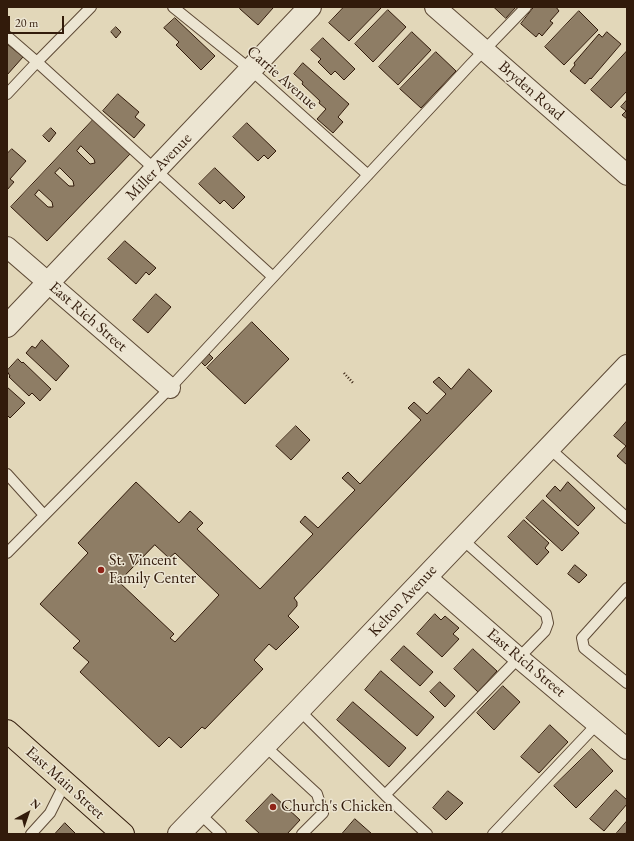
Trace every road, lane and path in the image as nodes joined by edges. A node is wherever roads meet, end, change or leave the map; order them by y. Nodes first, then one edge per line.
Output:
1 (91, 7) edge
2 (173, 7) edge
3 (310, 7) edge
4 (435, 7) edge
5 (526, 7) edge
6 (7, 36) edge
7 (484, 50) junction
8 (37, 62) junction
9 (251, 70) junction
10 (7, 94) edge
11 (156, 170) junction
12 (368, 175) junction
13 (627, 175) edge
14 (7, 246) edge
15 (273, 277) junction
16 (48, 283) junction
17 (7, 326) edge
18 (627, 366) edge
19 (344, 373) dead end
20 (354, 384) dead end
21 (170, 388) junction
22 (549, 448) junction
23 (7, 474) edge
24 (44, 515) junction
25 (627, 518) edge
26 (462, 539) junction
27 (7, 553) edge
28 (426, 577) junction
29 (627, 588) edge
30 (520, 659) junction
31 (627, 683) edge
32 (300, 710) junction
33 (598, 723) junction
34 (7, 731) edge
35 (265, 746) junction
36 (627, 749) edge
37 (65, 783) junction
38 (385, 795) junction
39 (198, 814) junction
40 (31, 834) edge
41 (123, 834) edge
42 (179, 834) edge
43 (221, 834) edge
44 (302, 834) edge
45 (427, 834) edge
46 (493, 834) edge

1 - 8 lane
2 - 9 lane, Carrie Avenue
3 - 9 street, Miller Avenue
4 - 7 street, Bryden Road
5 - 7 lane
6 - 8 lane
7 - 12 lane
7 - 13 street, Bryden Road
8 - 10 lane
8 - 11 lane
9 - 11 street, Miller Avenue
9 - 12 lane, Carrie Avenue
11 - 15 lane
11 - 16 street, Miller Avenue
12 - 15 lane
14 - 16 street, East Rich Street
15 - 21 lane
16 - 17 street, Miller Avenue
16 - 21 street, East Rich Street
18 - 22 street, Kelton Avenue
19 - 20 path
21 - 24 lane
22 - 25 lane
22 - 26 street, Kelton Avenue
23 - 24 lane
24 - 27 lane
26 - 28 street, Kelton Avenue
26 - 30 lane
28 - 30 street, East Rich Street
28 - 32 street, Kelton Avenue
29 - 31 lane
30 - 33 street, East Rich Street
30 - 38 lane
32 - 35 street, Kelton Avenue
32 - 38 lane
33 - 36 street, East Rich Street
33 - 46 lane
34 - 37 main road, East Main Street
35 - 39 street, Kelton Avenue
35 - 44 lane
37 - 40 lane
37 - 41 main road, East Main Street
38 - 45 lane
39 - 42 street, Kelton Avenue
39 - 43 lane

